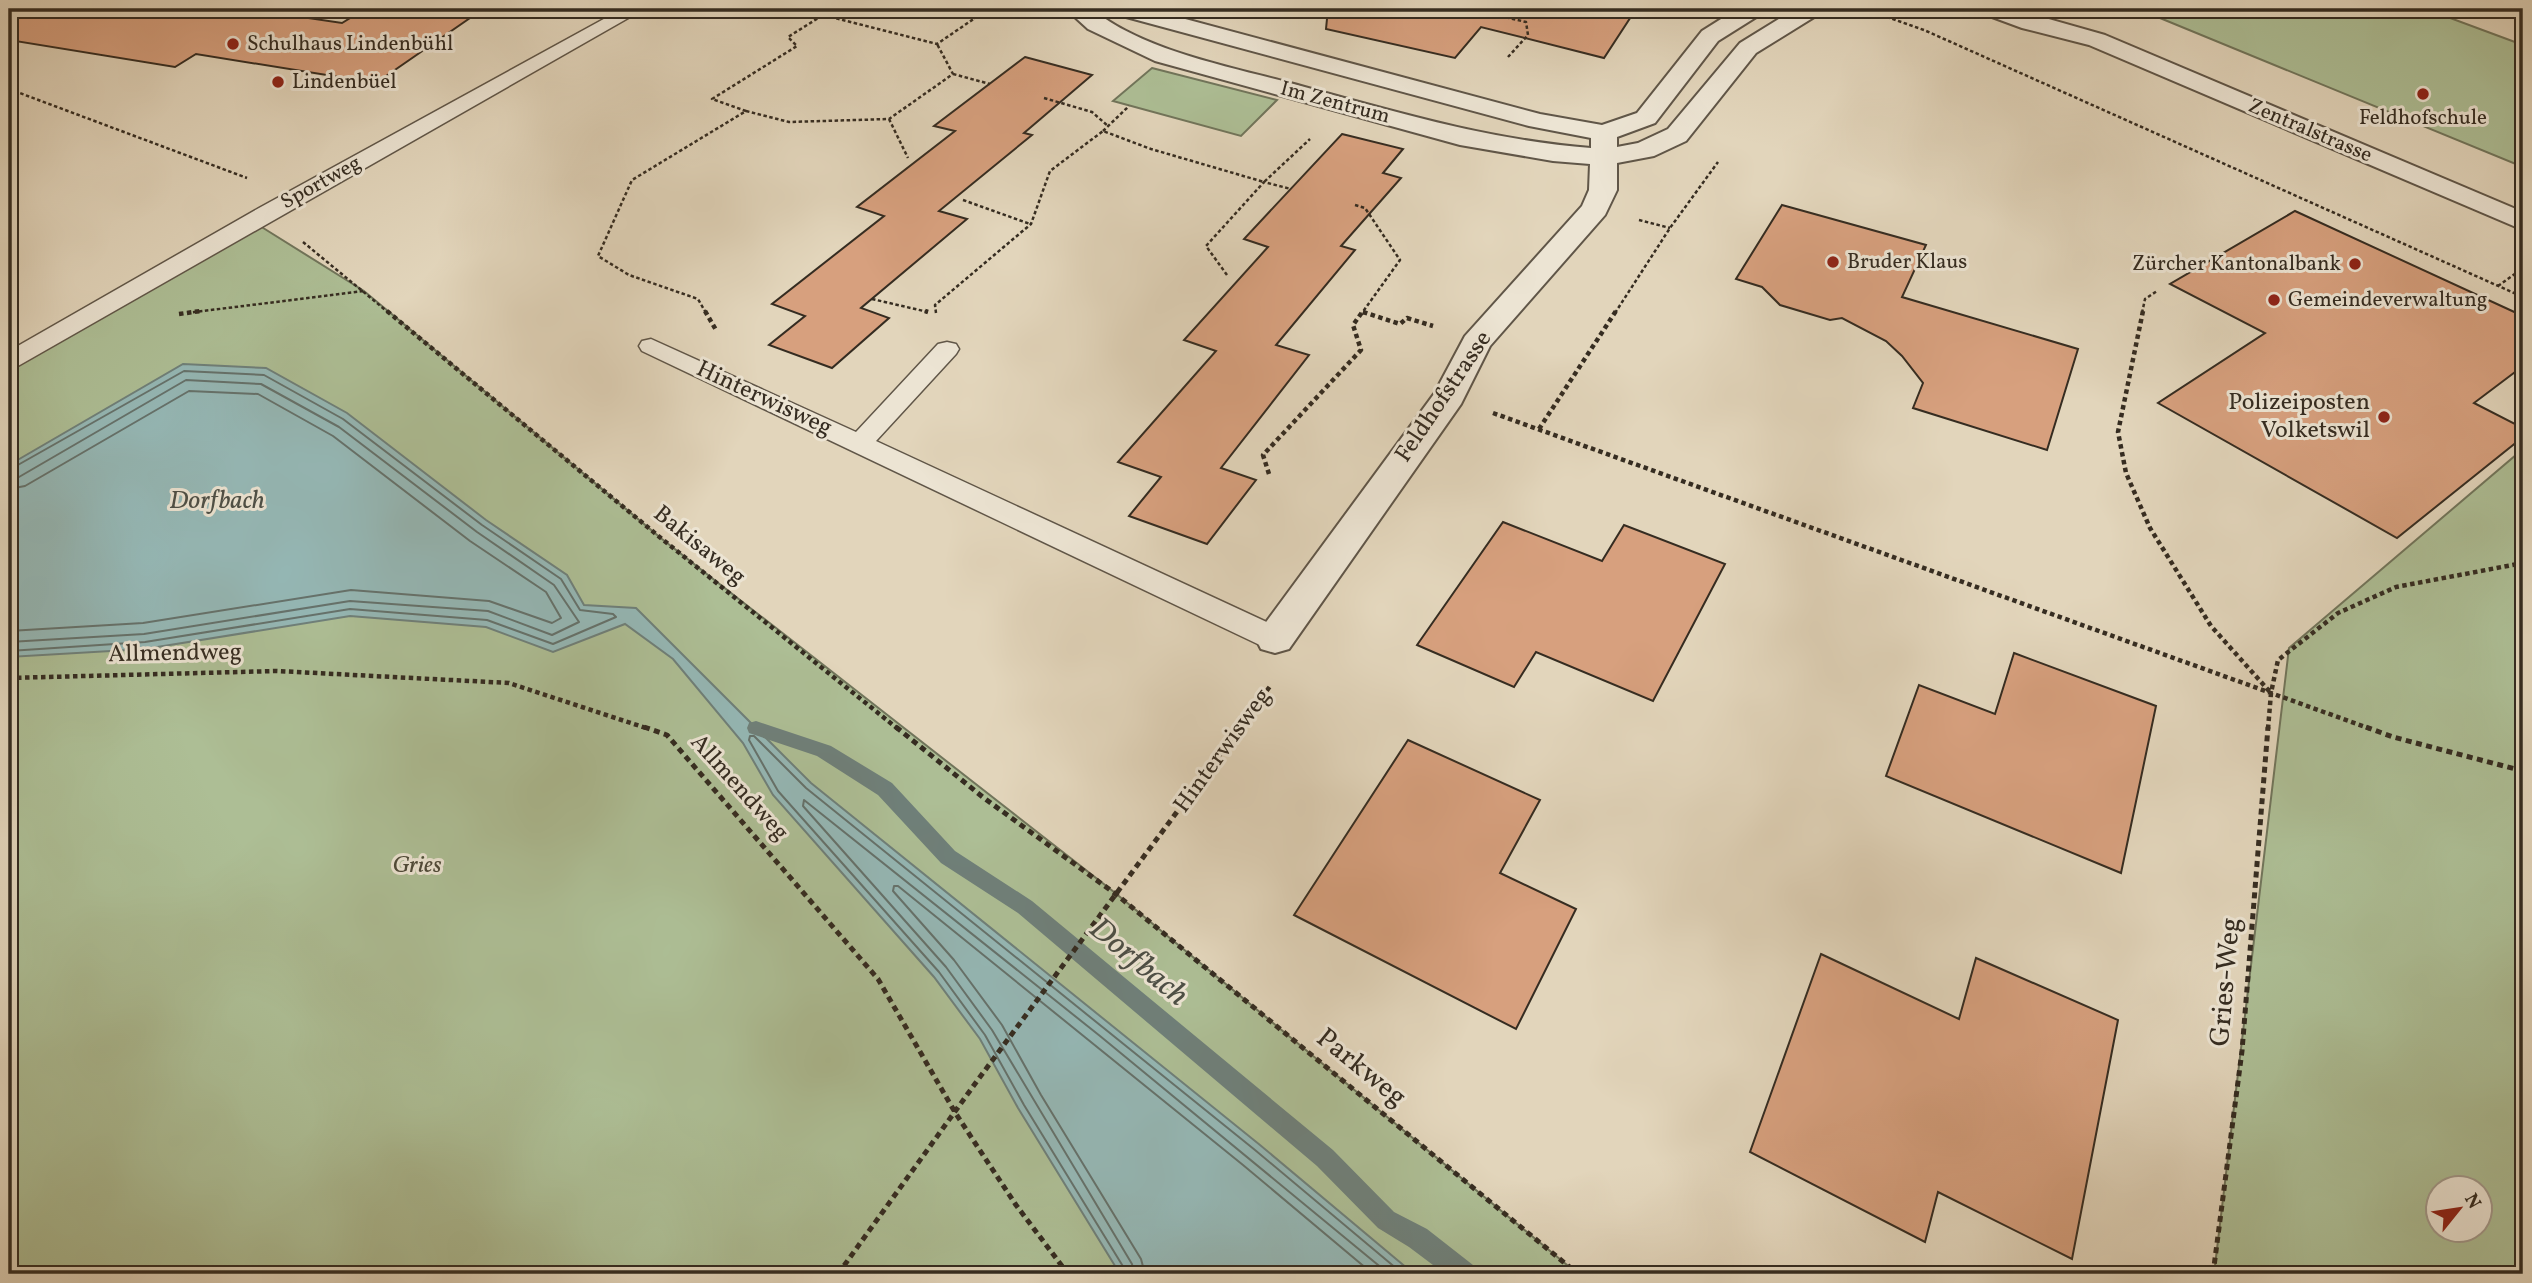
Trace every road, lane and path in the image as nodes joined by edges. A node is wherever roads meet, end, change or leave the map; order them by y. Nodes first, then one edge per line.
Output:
1 (635, 9) edge
2 (799, 9) edge
3 (939, 9) edge
4 (978, 9) edge
5 (1078, 9) edge
6 (1123, 9) edge
7 (1471, 9) edge
8 (1753, 9) edge
9 (1811, 9) edge
10 (1864, 9) edge
11 (1992, 9) edge
12 (2050, 9) edge
13 (2512, 9) edge
14 (988, 10) edge
15 (2523, 13) edge
16 (823, 15) junction
17 (975, 18) junction
18 (2097, 40) junction
19 (937, 44) junction
20 (1508, 57) dead end
21 (953, 74) junction
22 (989, 84) dead end
23 (9, 89) edge
24 (1044, 98) dead end
25 (1129, 106) dead end
26 (746, 111) junction
27 (889, 119) junction
28 (1108, 126) junction
29 (1103, 131) junction
30 (1312, 137) dead end
31 (1605, 145) junction
32 (908, 158) dead end
33 (1718, 162) dead end
34 (253, 180) dead end
35 (1264, 182) junction
36 (1291, 189) dead end
37 (962, 200) dead end
38 (1355, 205) dead end
39 (267, 213) junction
40 (2519, 216) edge
41 (1031, 225) junction
42 (2523, 268) edge
43 (1227, 275) dead end
44 (2498, 286) junction
45 (364, 291) junction
46 (2157, 291) dead end
47 (2523, 297) edge
48 (872, 299) dead end
49 (1363, 312) junction
50 (936, 313) junction
51 (175, 314) dead end
52 (937, 324) dead end
53 (722, 340) dead end
54 (1479, 340) junction
55 (651, 346) dead end
56 (947, 349) dead end
57 (9, 360) edge
58 (1449, 397) junction
59 (1539, 429) junction
60 (859, 444) junction
61 (1269, 474) dead end
62 (2523, 563) edge
63 (1275, 639) junction
64 (9, 678) edge
65 (2271, 693) junction
66 (2523, 771) edge
67 (1117, 895) junction
68 (956, 1114) junction
69 (838, 1274) edge
70 (1068, 1274) edge
71 (1578, 1274) edge
72 (2213, 1274) edge

1 - 39 lane, Sportweg
2 - 16 path
3 - 17 path
4 - 14 path
5 - 31 street, Im Zentrum
6 - 31 street, Im Zentrum
7 - 20 path
8 - 31 street
9 - 31 street
10 - 44 path
11 - 18 street, Zentralstrasse
12 - 18 street, Zentralstrasse
13 - 15 path
14 - 17 path
16 - 19 path
16 - 26 path
17 - 19 path
18 - 40 street, Zentralstrasse
19 - 21 path
21 - 22 path
21 - 27 path
23 - 34 path
24 - 28 path
25 - 28 path
26 - 27 path
26 - 53 path
27 - 32 path
28 - 29 path
29 - 35 path
29 - 41 path
30 - 35 path
31 - 54 street, Feldhofstrasse
33 - 59 path
35 - 36 path
35 - 43 path
37 - 41 path
38 - 49 path
39 - 45 path, Bakisaweg
39 - 57 lane, Sportweg
41 - 50 path
42 - 44 path
44 - 47 path
45 - 51 path
45 - 67 path, Bakisaweg
46 - 65 path
48 - 50 path
49 - 54 path
49 - 61 path
50 - 52 path
54 - 58 street, Feldhofstrasse
55 - 60 lane, Hinterwisweg
56 - 60 lane
58 - 59 path
58 - 63 street, Feldhofstrasse
59 - 65 path
60 - 63 lane, Hinterwisweg
62 - 65 path, Gries-Weg
63 - 67 path, Hinterwisweg
64 - 68 path, Allmendweg
65 - 66 path
65 - 72 path, Gries-Weg
67 - 68 path, Hinterwisweg
67 - 71 path, Parkweg
68 - 69 path, Hinterwisweg
68 - 70 path, Allmendweg

